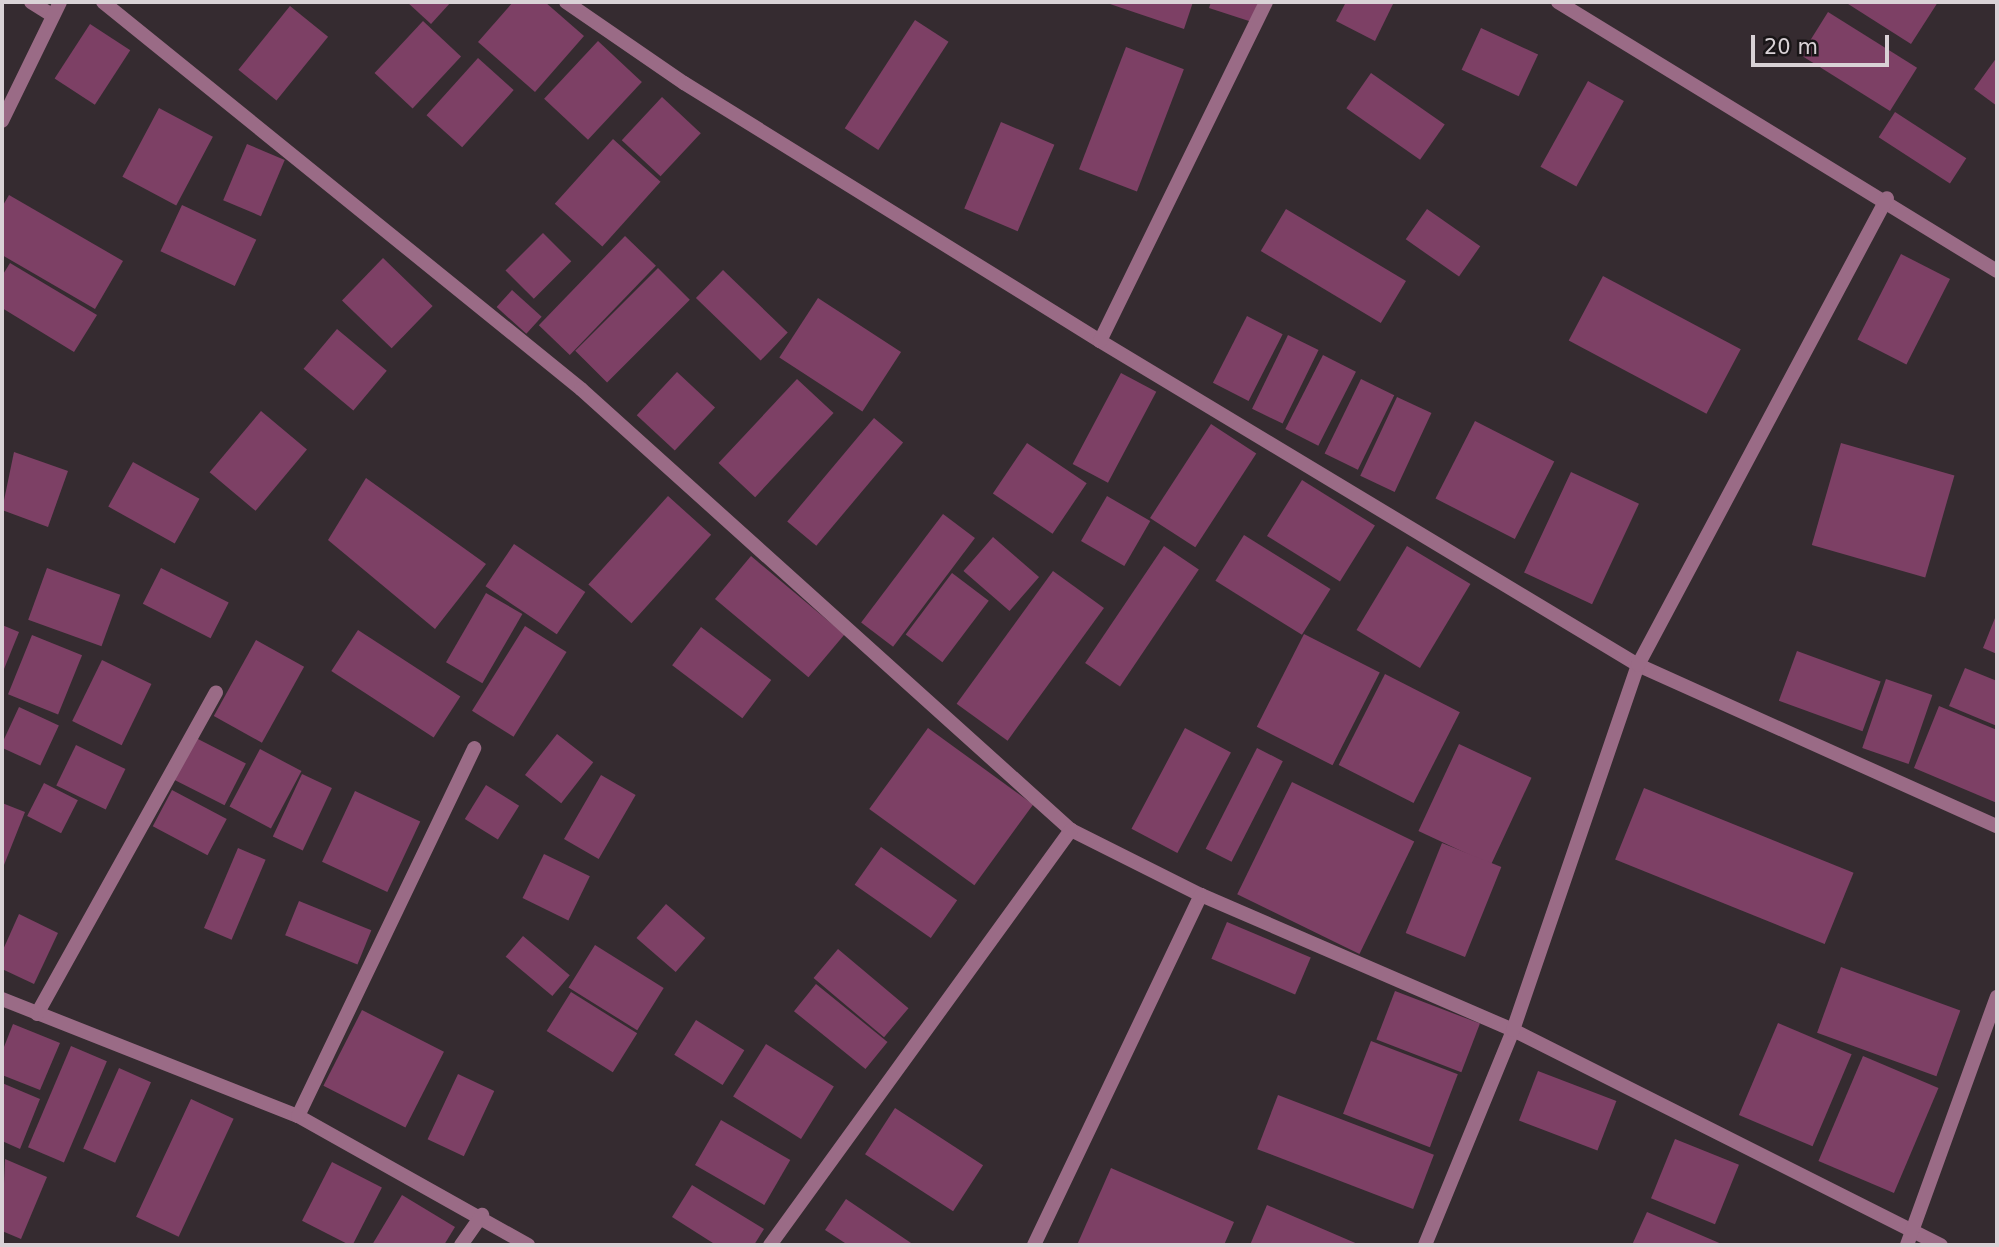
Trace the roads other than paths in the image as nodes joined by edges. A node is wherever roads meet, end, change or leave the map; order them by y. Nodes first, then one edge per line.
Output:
1 (31, 2) edge
2 (60, 2) edge
3 (103, 2) edge
4 (566, 2) edge
5 (1266, 2) edge
6 (1558, 2) edge
7 (52, 15) junction
8 (2, 121) edge
9 (1887, 198) junction
10 (1997, 271) edge
11 (1100, 341) junction
12 (1639, 664) junction
13 (216, 693) dead end
14 (474, 748) dead end
15 (1997, 825) edge
16 (1071, 830) junction
17 (1201, 895) junction
18 (1997, 997) edge
19 (2, 999) edge
20 (37, 1014) junction
21 (1513, 1030) junction
22 (298, 1116) junction
23 (482, 1214) junction
24 (1910, 1239) edge
25 (461, 1245) edge
26 (528, 1245) edge
27 (770, 1245) edge
28 (1034, 1245) edge
29 (1425, 1245) edge
30 (1941, 1245) edge

1 - 7 street
2 - 7 street
3 - 16 street
4 - 11 street
5 - 11 street
6 - 9 street
7 - 8 street
9 - 10 street
9 - 12 street
11 - 12 street
12 - 15 street
12 - 21 street
13 - 20 street
14 - 22 street
16 - 17 street
16 - 27 street
17 - 21 street
17 - 28 street
18 - 24 street
19 - 20 street
20 - 22 street
21 - 24 street
21 - 29 street
22 - 23 street
23 - 25 street
23 - 26 street
24 - 30 street

